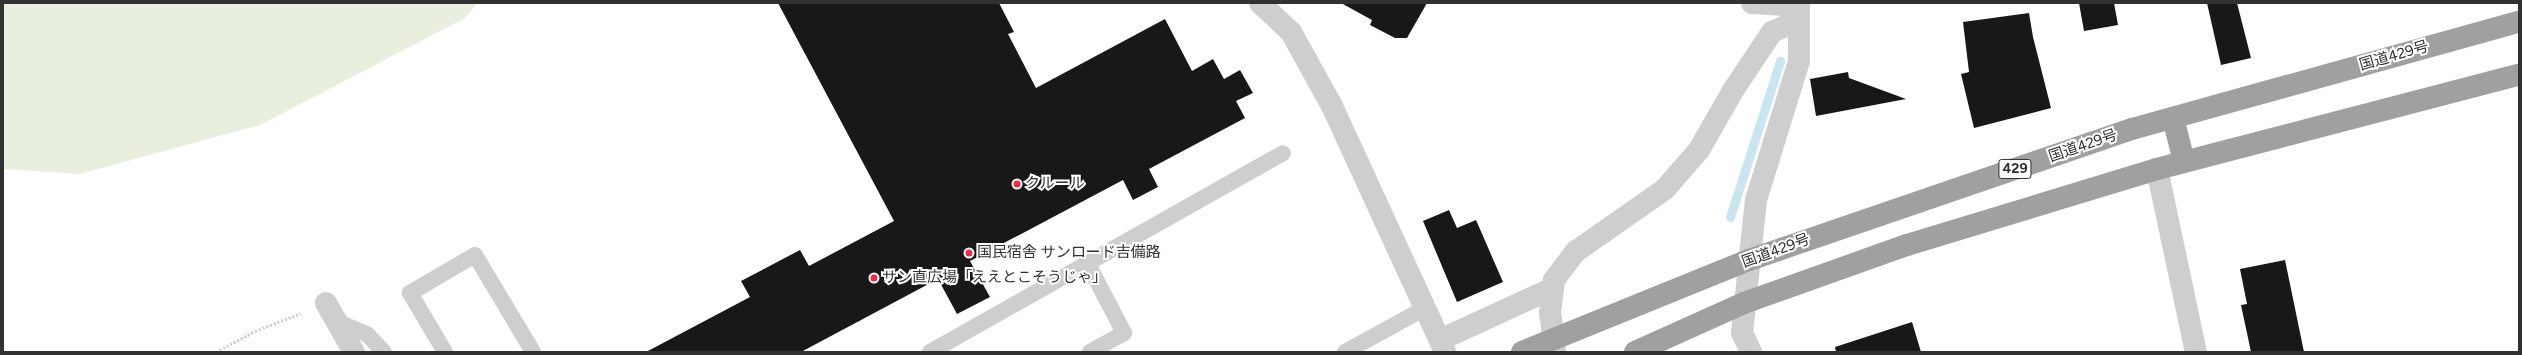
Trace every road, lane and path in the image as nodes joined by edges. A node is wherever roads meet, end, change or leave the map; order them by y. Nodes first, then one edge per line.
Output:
1 (1260, 3) edge
2 (1752, 3) edge
3 (1798, 10) edge
4 (2519, 22) edge
5 (2519, 75) edge
6 (2173, 118) junction
7 (1283, 153) dead end
8 (2184, 161) junction
9 (2157, 169) junction
10 (1749, 260) junction
11 (1088, 264) junction
12 (1553, 288) junction
13 (1744, 303) junction
14 (1425, 308) junction
15 (331, 312) junction
16 (1554, 345) edge
17 (1442, 346) edge
18 (216, 352) edge
19 (354, 352) edge
20 (384, 352) edge
21 (445, 352) edge
22 (533, 352) edge
23 (930, 352) edge
24 (1090, 352) edge
25 (1345, 352) edge
26 (1522, 352) edge
27 (1635, 352) edge
28 (1751, 352) edge
29 (2196, 352) edge

1 - 14 street
2 - 3 street
3 - 10 street
3 - 12 street
4 - 6 highway, 国道429号 / 429
5 - 8 highway
6 - 8 highway
6 - 10 highway, 国道429号 / 429
7 - 11 lane
8 - 9 highway
9 - 13 highway
9 - 29 street
10 - 13 street
10 - 16 highway, 国道429号 / 429
11 - 23 lane
11 - 24 lane
12 - 16 street
12 - 17 street
13 - 27 highway
13 - 28 street
14 - 17 street
14 - 25 lane
15 - 18 path
15 - 19 street
15 - 20 lane
16 - 26 highway, 国道429号 / 429
21 - 22 lane

